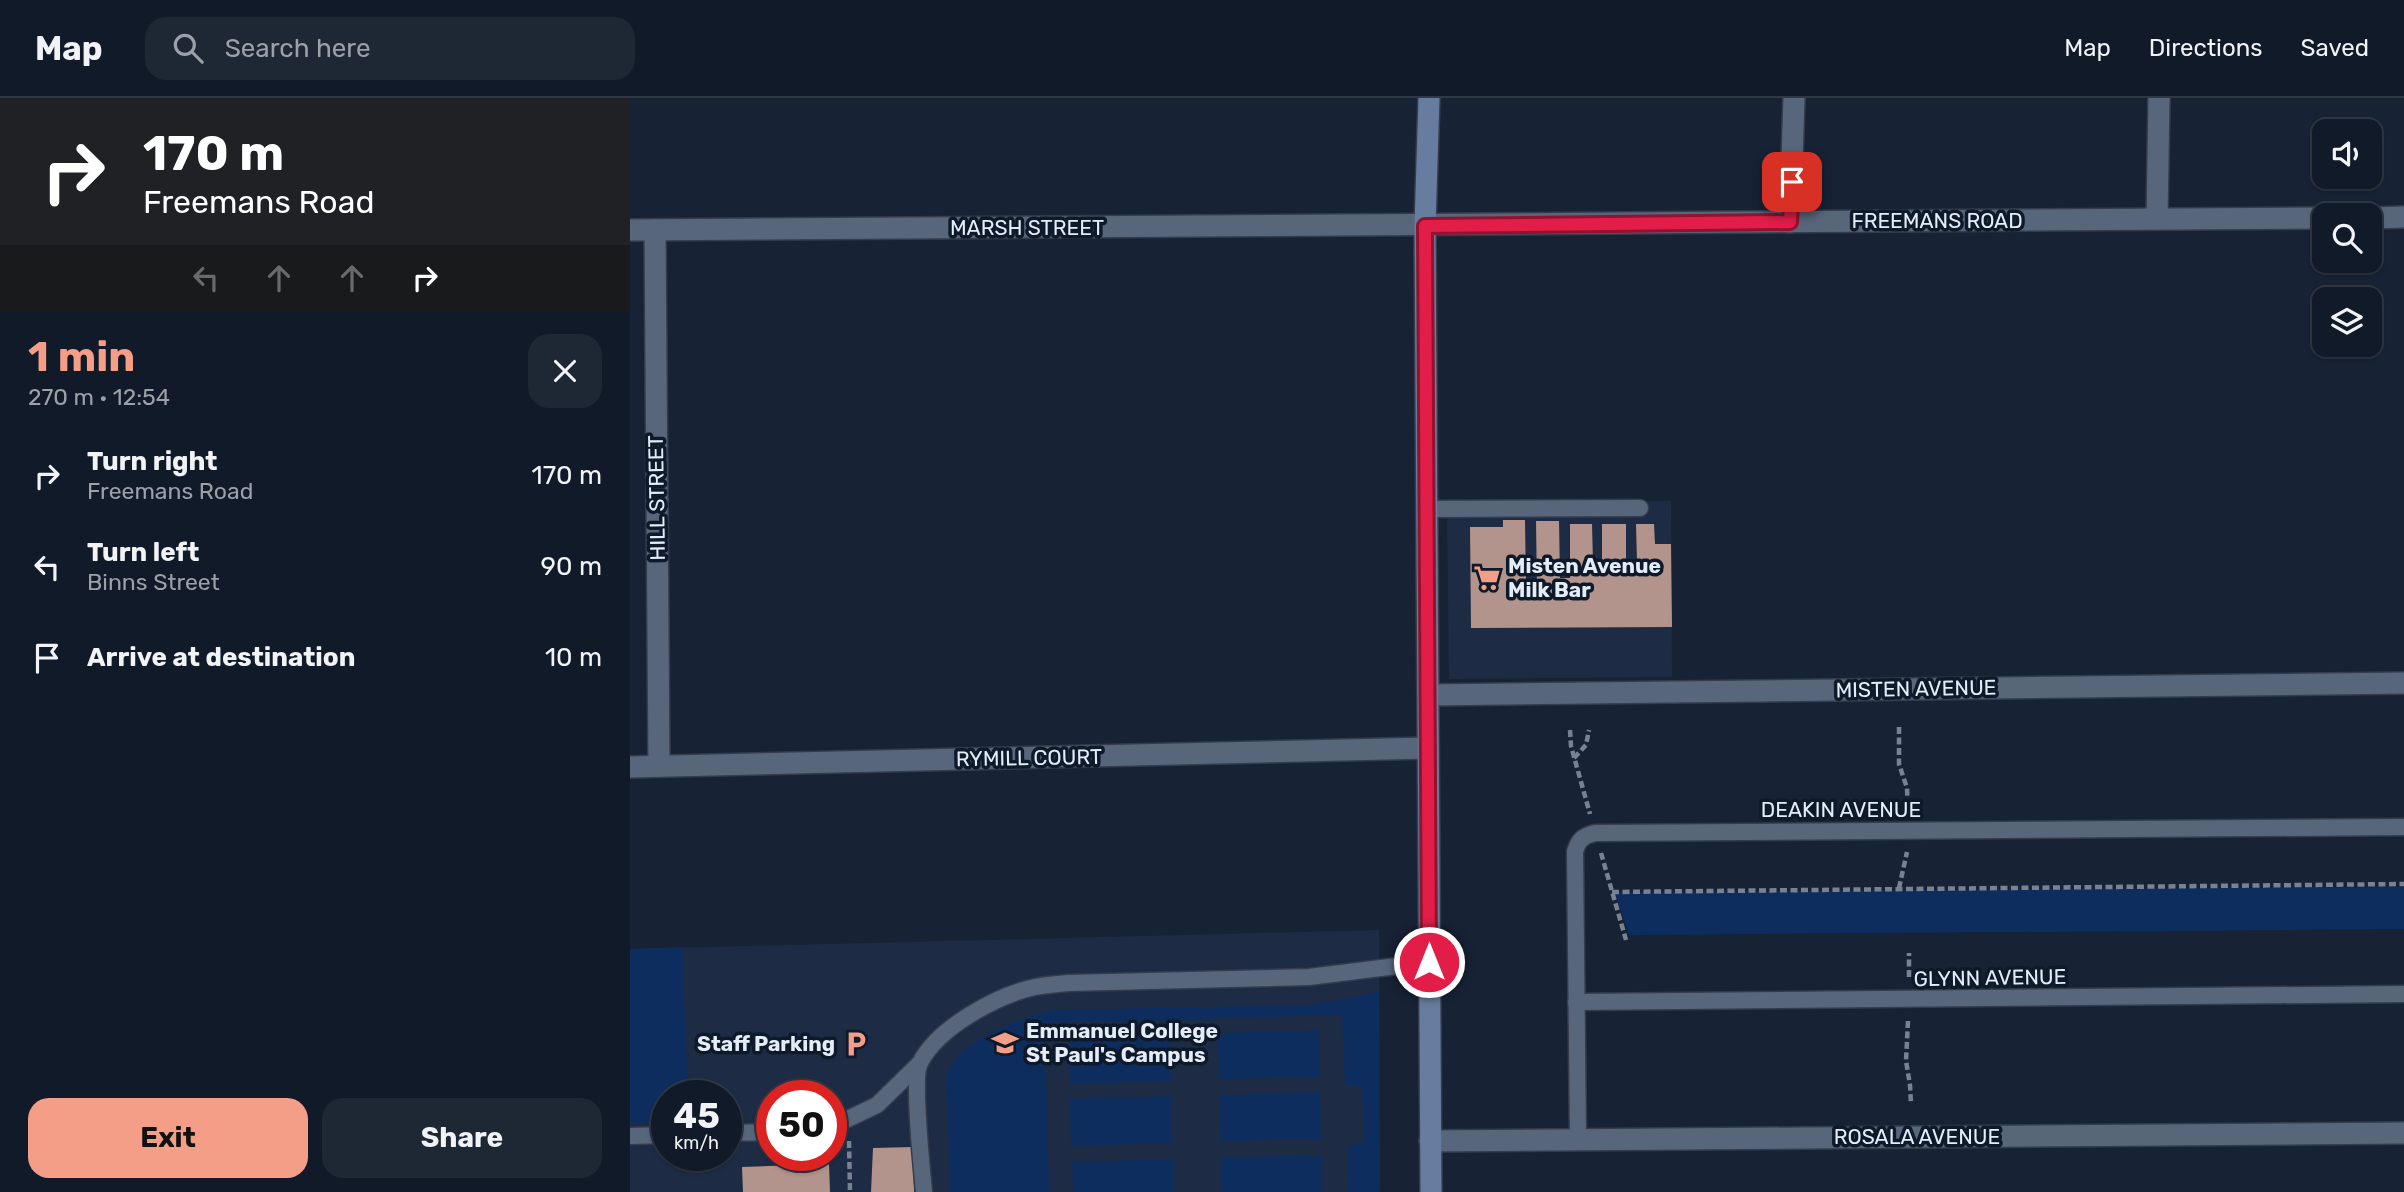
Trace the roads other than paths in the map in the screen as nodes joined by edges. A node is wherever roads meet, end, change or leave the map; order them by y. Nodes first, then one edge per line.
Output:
1 (1429, 98) edge
2 (1794, 98) edge
3 (2159, 98) edge
4 (2404, 217) edge
5 (2312, 218) edge
6 (2382, 218) edge
7 (2157, 219) junction
8 (1790, 222) junction
9 (1425, 226) junction
10 (630, 230) edge
11 (654, 230) junction
12 (1640, 508) dead end
13 (1427, 509) junction
14 (2404, 683) edge
15 (1428, 695) junction
16 (1428, 748) junction
17 (659, 766) junction
18 (630, 767) edge
19 (2404, 827) edge
20 (1429, 962) junction
21 (2404, 994) edge
22 (1576, 1002) junction
23 (919, 1064) junction
24 (847, 1119) edge
25 (2404, 1133) edge
26 (651, 1135) edge
27 (630, 1136) edge
28 (1578, 1139) junction
29 (1430, 1141) junction
30 (924, 1192) edge
31 (1431, 1192) edge

1 - 9 main road
2 - 8 street
3 - 7 street
4 - 6 street
5 - 7 street, FREEMANS ROAD
7 - 8 street, FREEMANS ROAD
8 - 9 street, FREEMANS ROAD
9 - 11 street, MARSH STREET
9 - 13 main road
10 - 11 street, MARSH STREET
11 - 17 street, HILL STREET
12 - 13 lane
13 - 15 main road
14 - 15 street, MISTEN AVENUE
15 - 16 main road
16 - 17 street, RYMILL COURT
16 - 20 main road
17 - 18 street, RYMILL COURT
19 - 22 lane, DEAKIN AVENUE
20 - 23 lane
20 - 29 main road
21 - 22 lane, GLYNN AVENUE
22 - 28 lane, DEAKIN AVENUE
23 - 24 lane
23 - 30 lane
25 - 28 street, ROSALA AVENUE
26 - 27 lane
28 - 29 street, ROSALA AVENUE
29 - 31 main road

